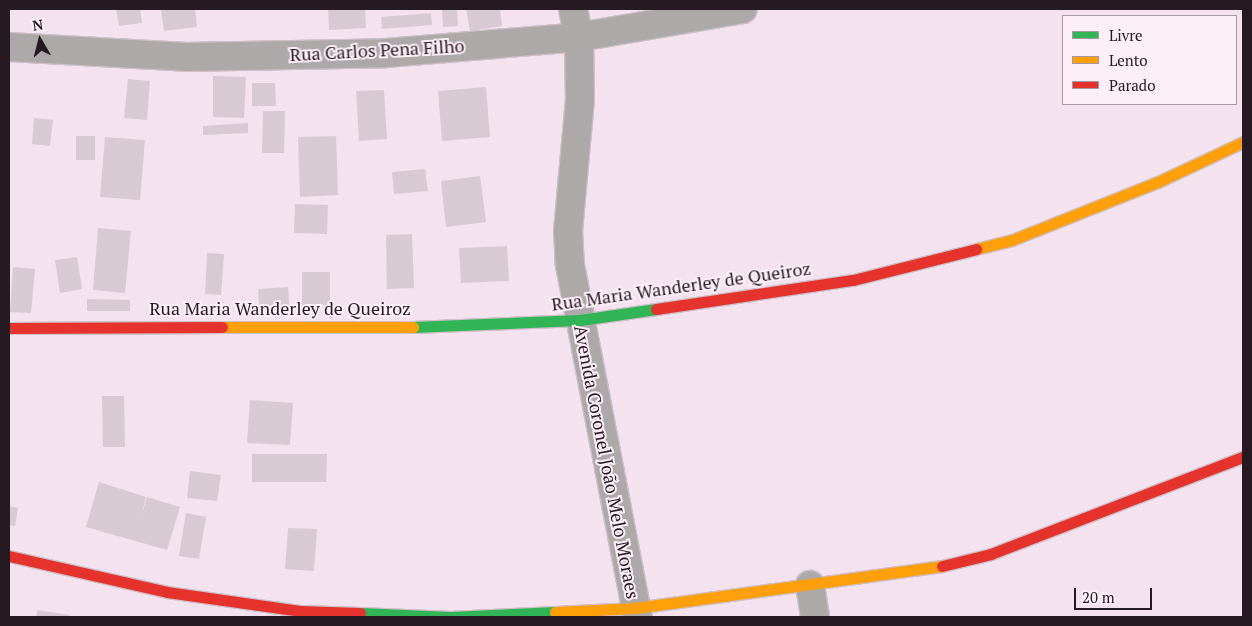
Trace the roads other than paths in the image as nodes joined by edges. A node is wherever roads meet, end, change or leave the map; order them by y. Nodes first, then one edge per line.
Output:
1 (573, 9) edge
2 (743, 9) edge
3 (579, 37) junction
4 (9, 48) edge
5 (1243, 142) edge
6 (580, 320) junction
7 (9, 328) edge
8 (1243, 458) edge
9 (9, 556) edge
10 (810, 585) junction
11 (636, 613) edge
12 (815, 617) edge

1 - 3 street, Avenida Coronel João Melo Moraes
2 - 3 street, Rua Carlos Pena Filho
3 - 4 street, Rua Carlos Pena Filho
3 - 6 street, Avenida Coronel João Melo Moraes
5 - 6 street, Rua Maria Wanderley de Queiroz
6 - 7 street, Rua Maria Wanderley de Queiroz
6 - 11 street, Avenida Coronel João Melo Moraes
8 - 10 street
9 - 11 street
10 - 11 street
10 - 12 street

